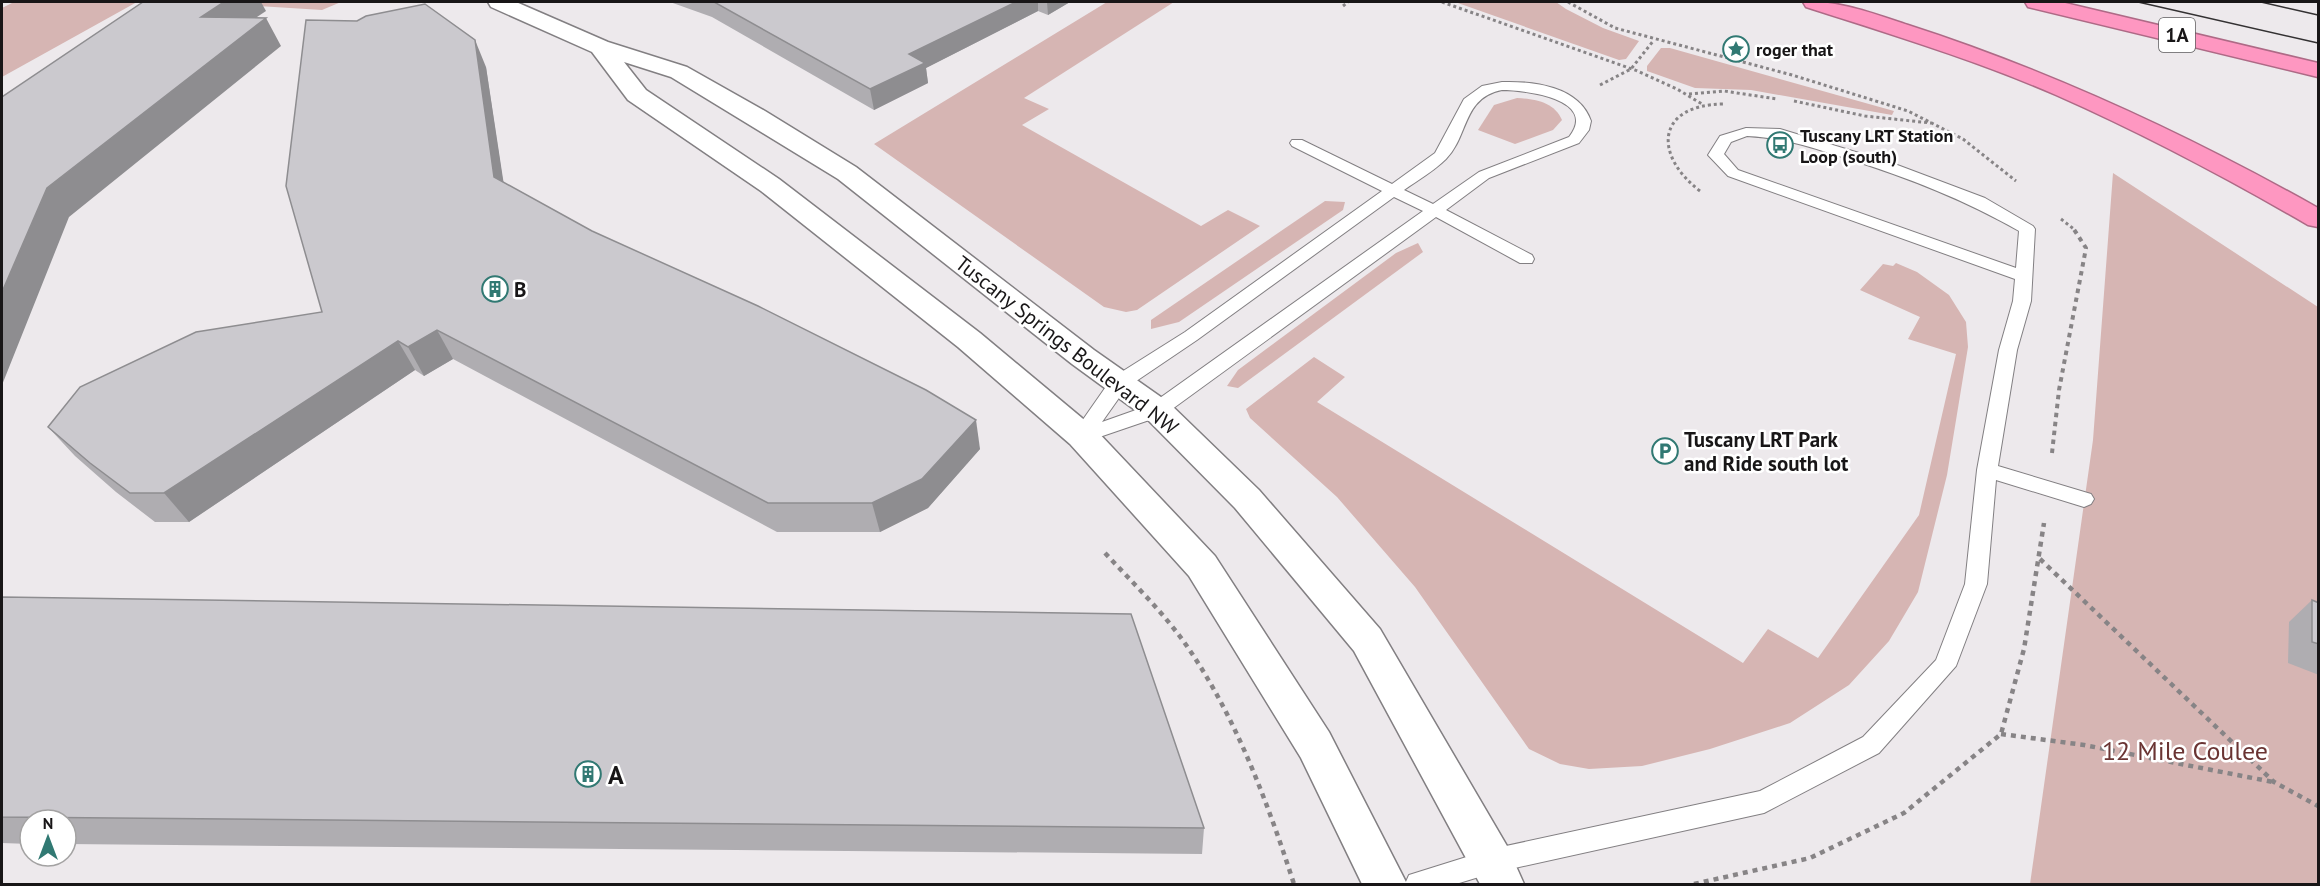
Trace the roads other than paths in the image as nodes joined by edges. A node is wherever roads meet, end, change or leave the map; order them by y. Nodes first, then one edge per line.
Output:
1 (499, 2) edge
2 (1814, 2) edge
3 (2036, 2) edge
4 (600, 47) junction
5 (2319, 69) edge
6 (1297, 143) dead end
7 (1395, 191) junction
8 (1433, 210) junction
9 (2319, 219) edge
10 (1526, 259) dead end
11 (2023, 276) junction
12 (1119, 383) junction
13 (1157, 410) junction
14 (1082, 436) junction
15 (1987, 470) junction
16 (2084, 499) dead end
17 (1497, 873) edge
18 (1385, 885) edge
19 (1418, 885) edge

1 - 4 street, Tuscany Springs Boulevard NW
2 - 9 highway
3 - 5 highway, 1A
4 - 12 street, Tuscany Springs Boulevard NW
4 - 14 street, Tuscany Springs Boulevard NW
6 - 7 lane
7 - 8 lane
7 - 8 lane
7 - 12 lane
8 - 10 lane
8 - 13 lane
11 - 11 lane
11 - 15 lane
12 - 13 street, Tuscany Springs Boulevard NW
12 - 14 lane
13 - 14 lane
13 - 17 street, Tuscany Springs Boulevard NW
14 - 18 street, Tuscany Springs Boulevard NW
15 - 16 lane
15 - 17 lane
17 - 19 lane

